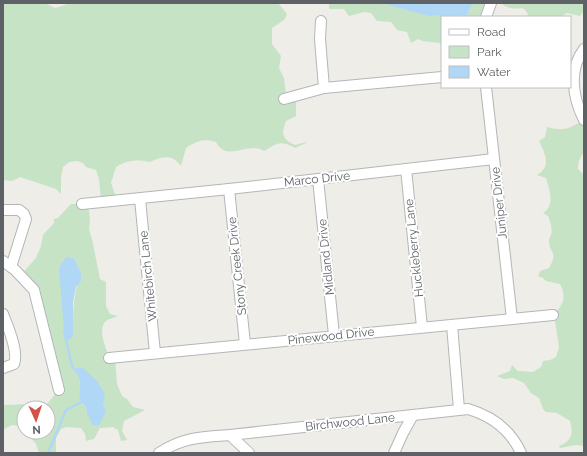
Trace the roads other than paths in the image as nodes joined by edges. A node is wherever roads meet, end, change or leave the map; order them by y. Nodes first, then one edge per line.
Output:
1 (491, 3) edge
2 (486, 16) edge
3 (321, 21) dead end
4 (584, 49) edge
5 (441, 77) edge
6 (324, 88) junction
7 (486, 88) edge
8 (284, 99) dead end
9 (584, 120) edge
10 (494, 159) junction
11 (406, 169) junction
12 (318, 179) junction
13 (229, 189) junction
14 (140, 199) junction
15 (82, 204) dead end
16 (3, 210) edge
17 (7, 264) edge
18 (3, 314) edge
19 (553, 315) dead end
20 (512, 319) junction
21 (452, 325) junction
22 (422, 327) junction
23 (334, 335) junction
24 (245, 344) junction
25 (155, 353) junction
26 (109, 358) dead end
27 (3, 368) edge
28 (59, 390) dead end
29 (459, 410) junction
30 (413, 415) junction
31 (230, 435) junction
32 (161, 452) edge
33 (249, 453) edge
34 (394, 453) edge
35 (521, 453) edge

1 - 2 street
3 - 6 street
4 - 9 street
5 - 6 street
6 - 8 street
7 - 10 street, Juniper Drive
10 - 11 street, Marco Drive
10 - 20 street, Juniper Drive
11 - 12 street, Marco Drive
11 - 22 street, Huckleberry Lane
12 - 13 street, Marco Drive
12 - 23 street, Midland Drive
13 - 14 street, Marco Drive
13 - 24 street, Stony Creek Drive
14 - 15 street, Marco Drive
14 - 25 street, Whitebirch Lane
16 - 17 street
17 - 28 street
18 - 27 street
19 - 20 street, Pinewood Drive
20 - 21 street, Pinewood Drive
21 - 22 street, Pinewood Drive
21 - 29 street
22 - 23 street, Pinewood Drive
23 - 24 street, Pinewood Drive
24 - 25 street, Pinewood Drive
25 - 26 street, Pinewood Drive
29 - 30 street, Birchwood Lane
29 - 35 street, Birchwood Lane
30 - 31 street, Birchwood Lane
30 - 34 street
31 - 32 street, Birchwood Lane
31 - 33 street

